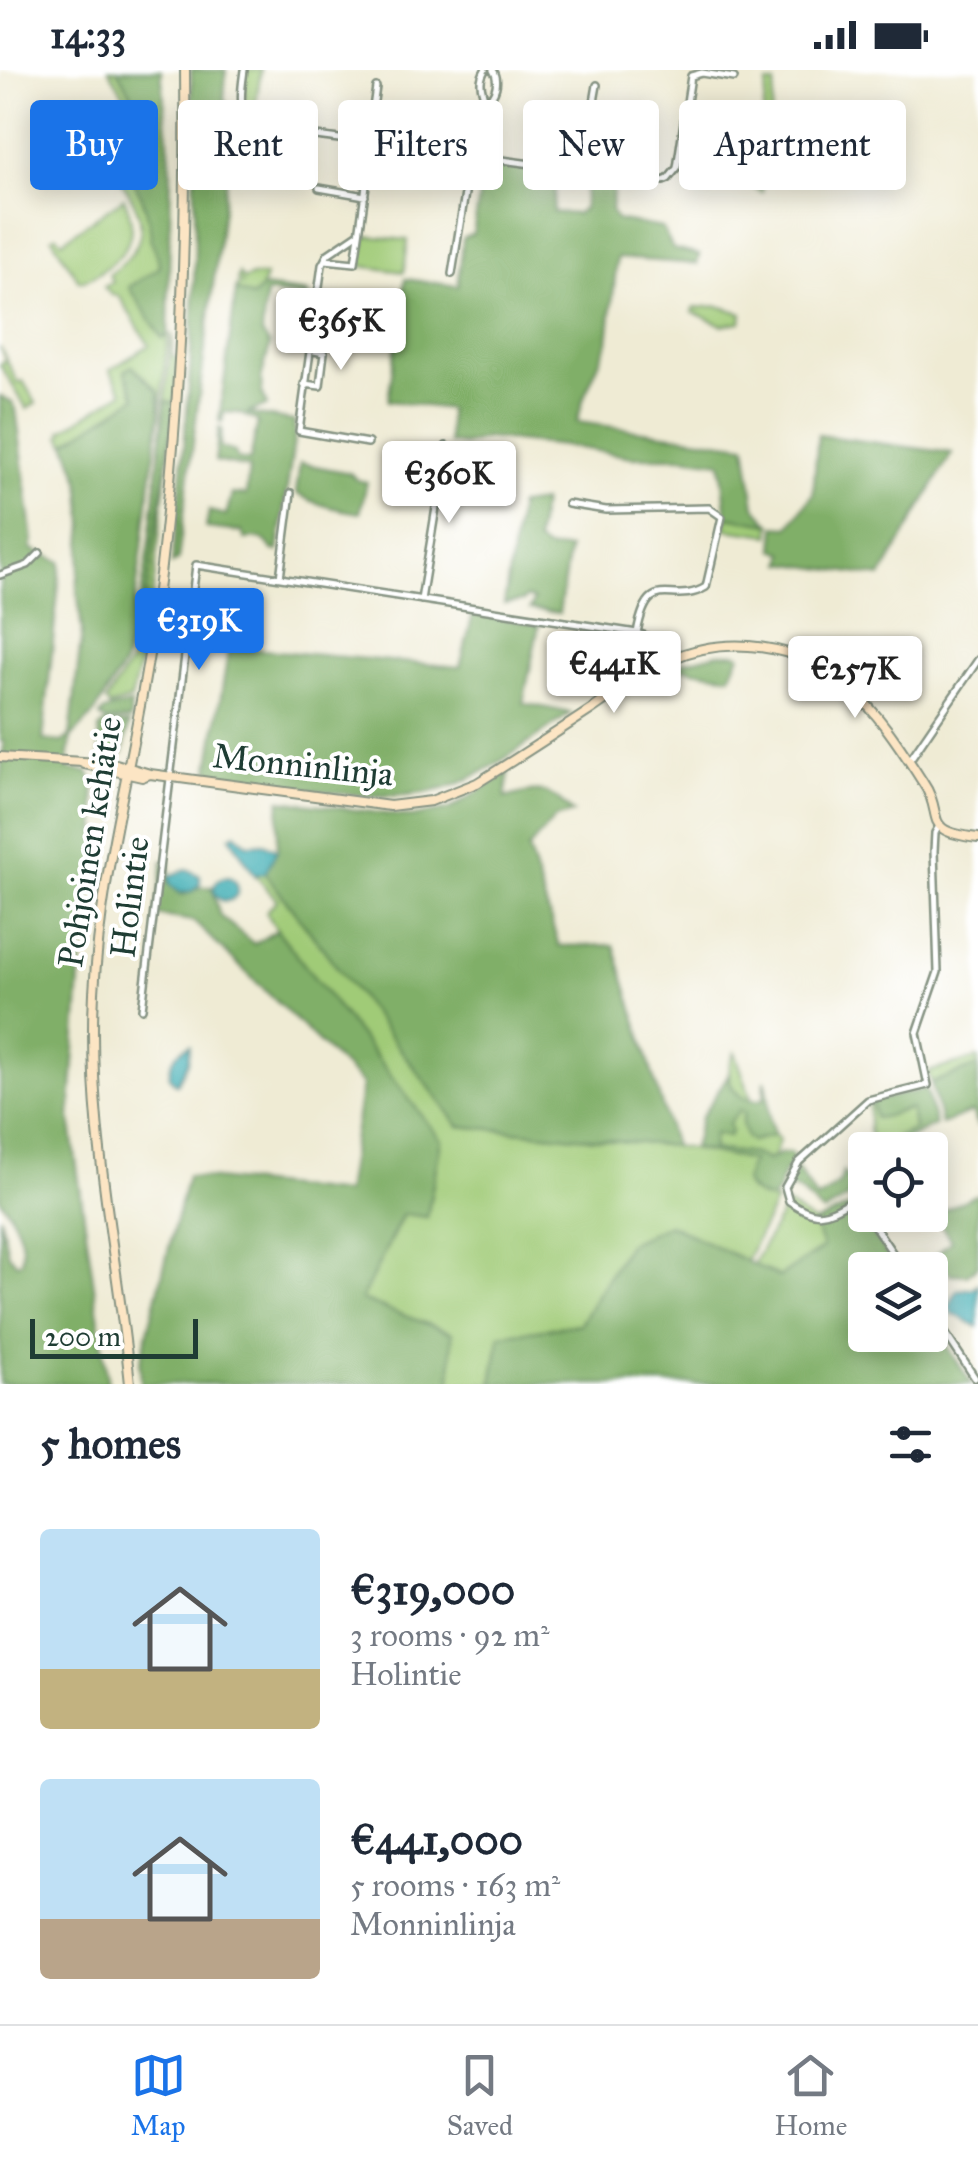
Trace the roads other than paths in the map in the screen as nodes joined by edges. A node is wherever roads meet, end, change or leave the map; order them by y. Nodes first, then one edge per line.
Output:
1 (185, 70) edge
2 (244, 70) edge
3 (485, 70) edge
4 (493, 70) edge
5 (734, 78) dead end
6 (597, 85) dead end
7 (376, 87) dead end
8 (375, 100) edge
9 (484, 100) edge
10 (488, 100) edge
11 (594, 100) edge
12 (687, 100) edge
13 (338, 139) edge
14 (679, 158) edge
15 (659, 180) edge
16 (319, 188) dead end
17 (366, 190) edge
18 (467, 190) edge
19 (365, 196) junction
20 (359, 233) junction
21 (324, 259) junction
22 (452, 274) dead end
23 (309, 350) junction
24 (304, 384) junction
25 (368, 443) dead end
26 (446, 446) dead end
27 (438, 488) junction
28 (291, 493) dead end
29 (501, 496) dead end
30 (568, 504) dead end
31 (40, 553) dead end
32 (0, 575) edge
33 (280, 578) junction
34 (421, 600) junction
35 (637, 633) junction
36 (672, 659) junction
37 (978, 660) edge
38 (0, 757) edge
39 (908, 762) junction
40 (128, 770) junction
41 (169, 778) junction
42 (939, 826) junction
43 (978, 838) edge
44 (142, 1009) dead end
45 (848, 1202) edge
46 (948, 1337) edge
47 (976, 1378) edge
48 (130, 1384) edge

1 - 40 main road, Pohjoinen kehätie
2 - 13 street
3 - 9 street
4 - 10 street
5 - 12 street
6 - 11 street
7 - 8 street
14 - 15 street
16 - 19 street
17 - 19 street
18 - 22 street
19 - 20 street
20 - 21 street
20 - 21 street
21 - 23 street
23 - 24 street
23 - 24 street
24 - 25 street
26 - 27 street
27 - 29 street
27 - 34 street
28 - 33 street
30 - 35 street
31 - 32 street
33 - 34 street, Holintie
33 - 41 street, Holintie
34 - 35 street, Holintie
35 - 36 street, Holintie
36 - 39 main road, Monninlinja
36 - 41 main road, Monninlinja
37 - 39 street
38 - 40 main road, Monninlinja
39 - 42 main road, Monninlinja
40 - 41 main road, Monninlinja
40 - 48 main road, Pohjoinen kehätie
41 - 44 street, Holintie
42 - 43 main road
42 - 45 street
46 - 47 street

